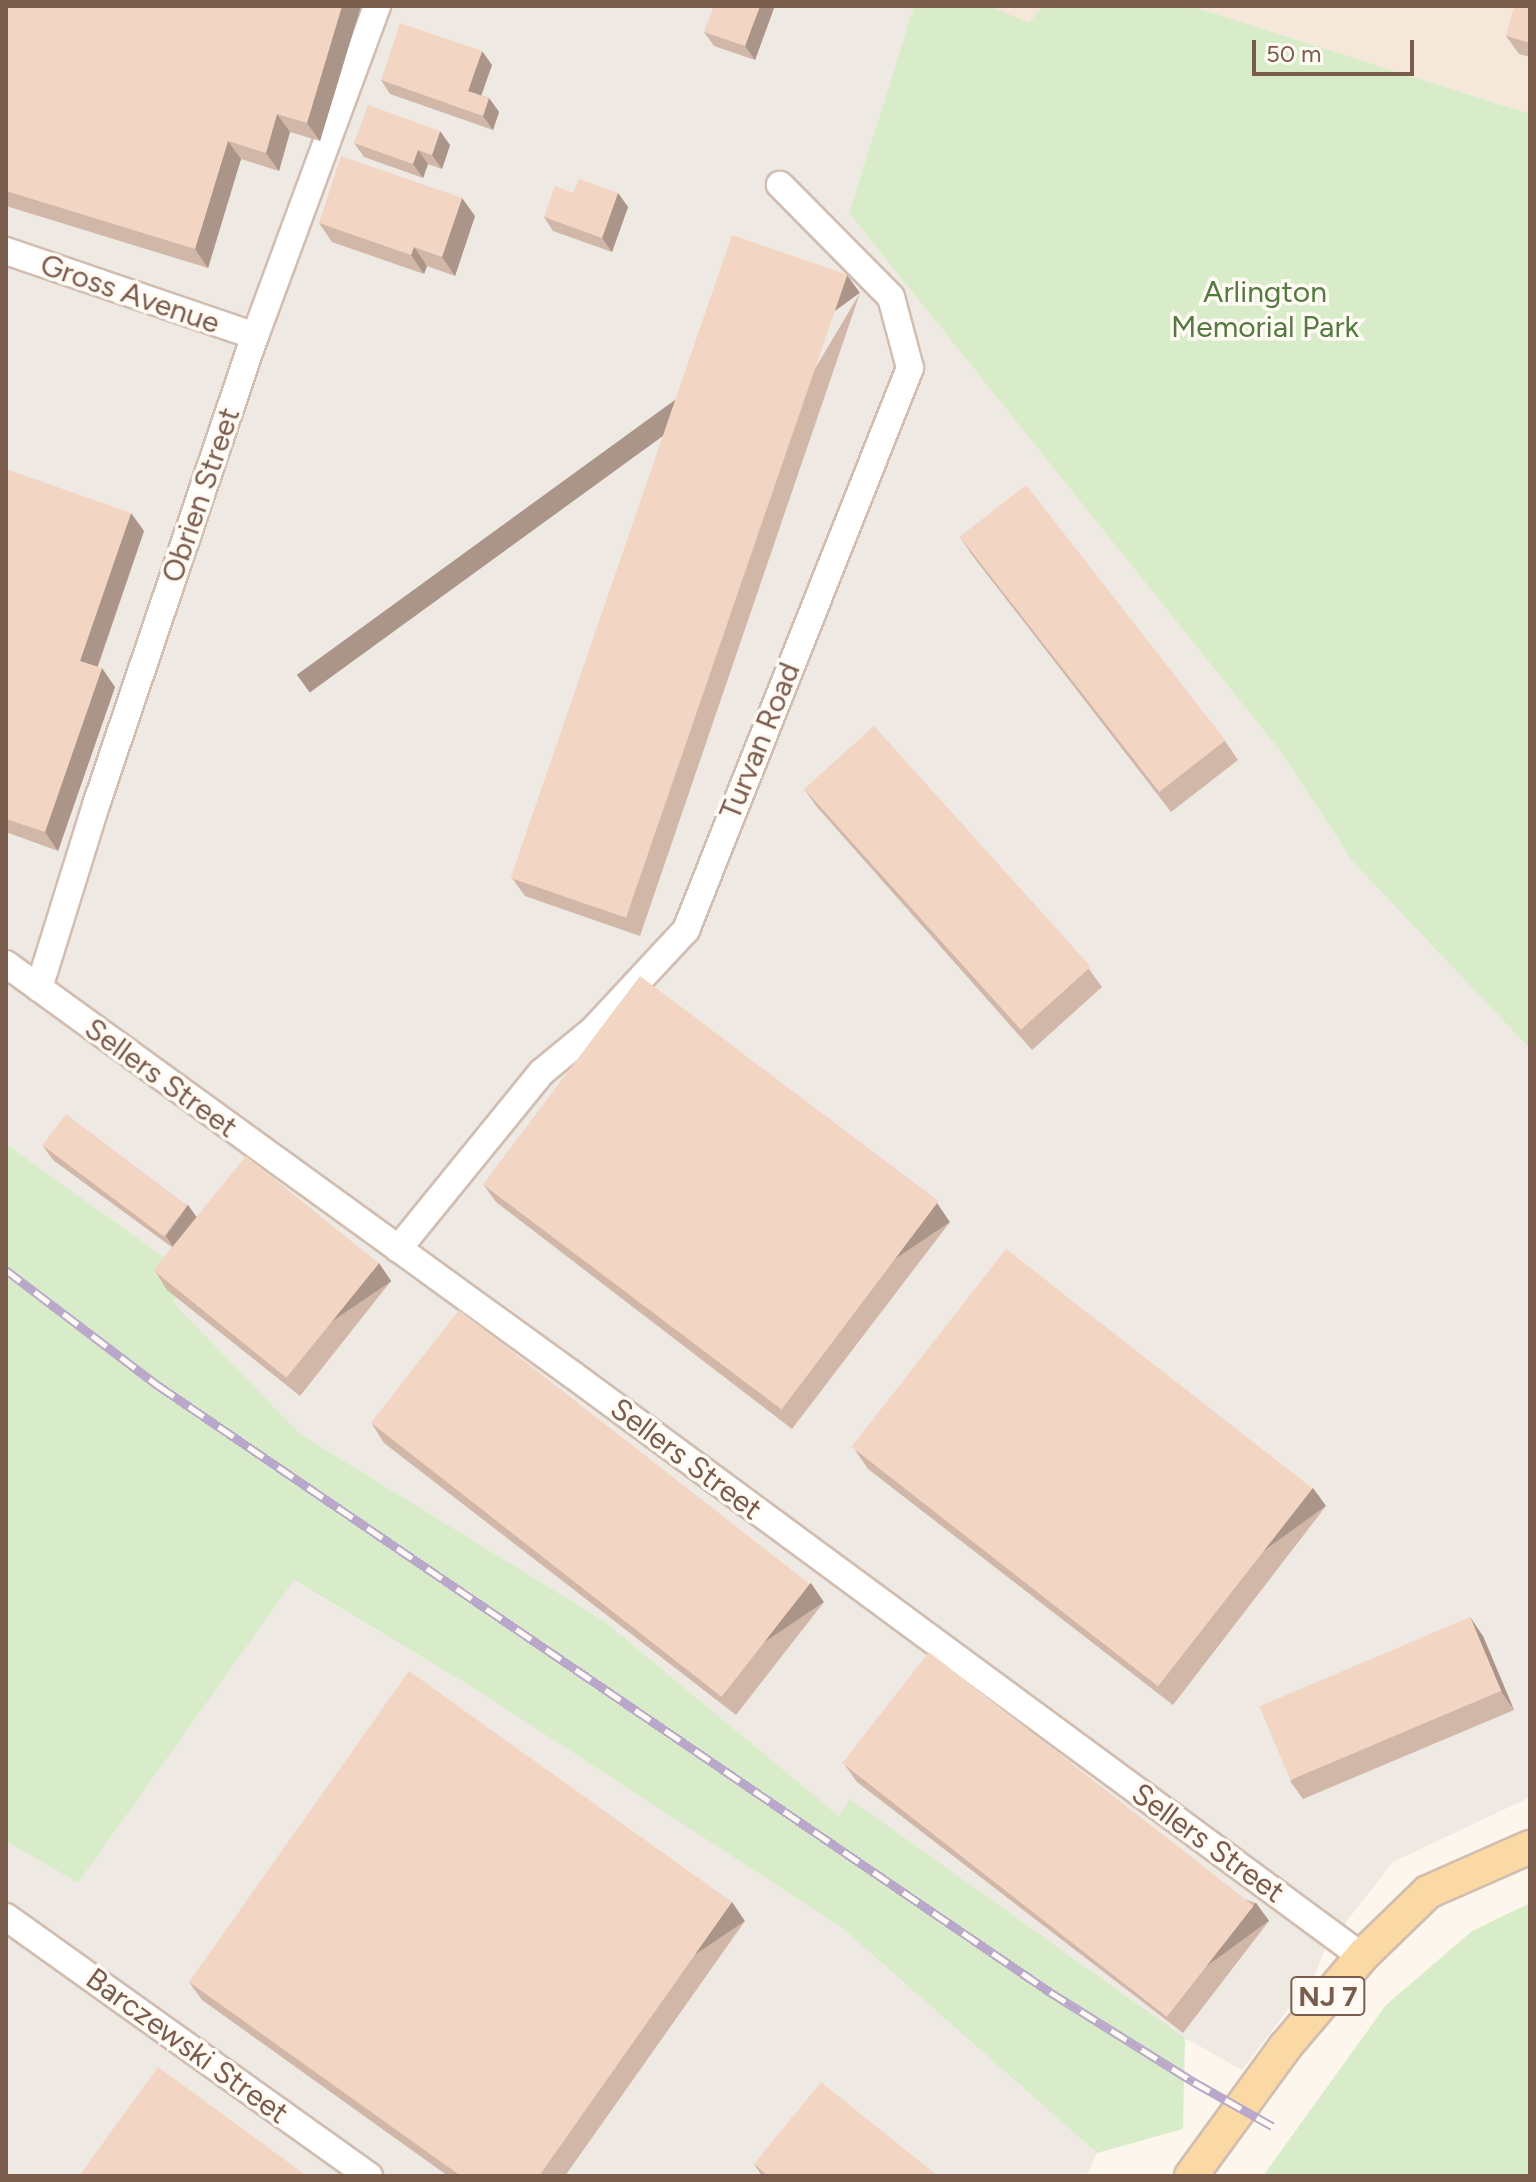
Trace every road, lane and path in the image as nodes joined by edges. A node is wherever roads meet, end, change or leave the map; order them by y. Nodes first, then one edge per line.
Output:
1 (377, 6) edge
2 (780, 185) dead end
3 (6, 251) edge
4 (255, 336) junction
5 (6, 964) edge
6 (39, 988) junction
7 (398, 1249) junction
8 (1521, 1850) edge
9 (6, 1917) edge
10 (1364, 1954) junction
11 (369, 2176) edge
12 (1191, 2176) edge

1 - 4 street, Obrien Street
2 - 7 street, Turvan Road
3 - 4 street, Gross Avenue
4 - 6 street, Obrien Street
5 - 6 street, Sellers Street
6 - 7 street, Sellers Street
7 - 10 street, Sellers Street
8 - 10 main road, NJ 7
9 - 11 street, Barczewski Street
10 - 12 main road, NJ 7

